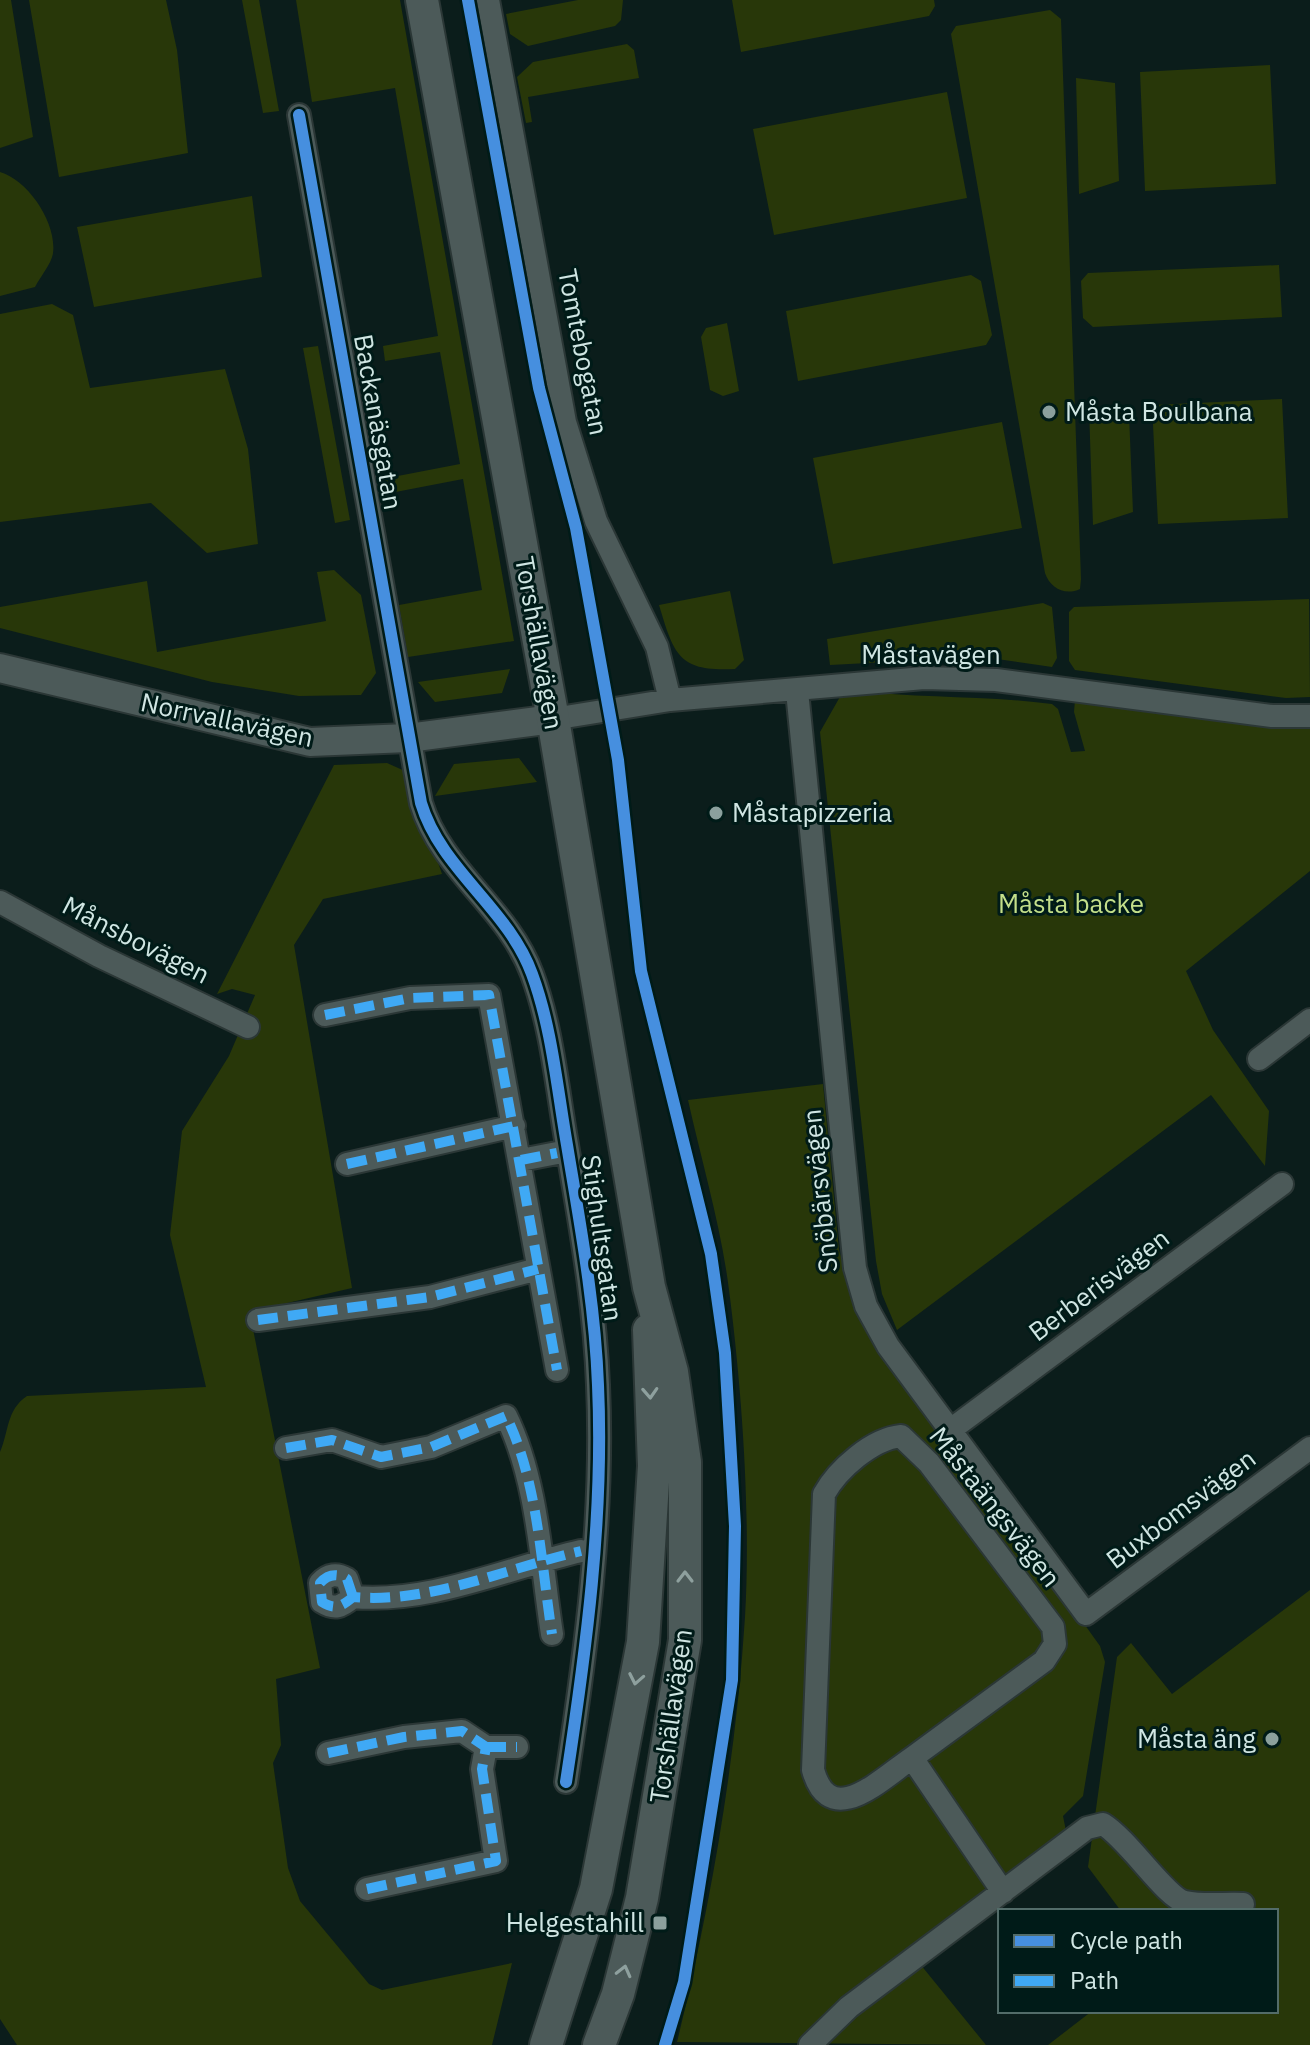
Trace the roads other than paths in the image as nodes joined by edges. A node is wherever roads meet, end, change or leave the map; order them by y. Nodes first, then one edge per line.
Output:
1 (422, 0) edge
2 (488, 0) edge
3 (299, 115) dead end
4 (0, 668) edge
5 (797, 691) junction
6 (670, 700) junction
7 (1310, 716) edge
8 (553, 719) junction
9 (408, 738) junction
10 (0, 902) edge
11 (325, 1015) dead end
12 (1310, 1020) edge
13 (248, 1027) dead end
14 (1259, 1059) dead end
15 (514, 1126) junction
16 (557, 1153) dead end
17 (521, 1160) junction
18 (347, 1164) dead end
19 (1282, 1184) dead end
20 (538, 1269) junction
21 (649, 1287) junction
22 (258, 1320) dead end
23 (557, 1370) dead end
24 (949, 1431) junction
25 (286, 1448) dead end
26 (1310, 1448) edge
27 (581, 1551) dead end
28 (540, 1560) junction
29 (353, 1597) dead end
30 (1086, 1614) joint
31 (552, 1634) dead end
32 (486, 1747) junction
33 (517, 1747) dead end
34 (328, 1753) dead end
35 (912, 1758) junction
36 (566, 1782) dead end
37 (367, 1889) dead end
38 (1003, 1892) junction
39 (1243, 1904) dead end
40 (548, 2039) edge
41 (590, 2045) edge
42 (599, 2045) edge
43 (810, 2045) edge

1 - 8 main road, Torshällavägen
2 - 6 street, Tomtebogatan
3 - 9 street, Backanäsgatan
4 - 9 street, Norrvallavägen
5 - 6 street, Måstavägen
5 - 7 street, Måstavägen
5 - 24 street, Snöbärsvägen
6 - 8 street, Måstavägen
8 - 9 street, Norrvallavägen
8 - 21 main road, Torshällavägen
9 - 36 street, Stighultsgatan
10 - 13 street, Månsbovägen
11 - 15 street
12 - 14 street
15 - 17 street
15 - 18 street
16 - 17 street
17 - 20 street
19 - 24 street, Berberisvägen
20 - 22 street
20 - 23 street
21 -> 40 main road, Torshällavägen
42 -> 21 main road, Torshällavägen
24 - 30 street, Snöbärsvägen
25 - 28 street
26 - 30 street, Buxbomsvägen
27 - 28 street
28 - 29 street
28 - 31 street
32 - 33 street
32 - 34 street
32 - 37 street
35 - 35 street, Måstaängsvägen
35 - 38 street
38 - 39 street
38 - 43 street
40 - 41 main road

